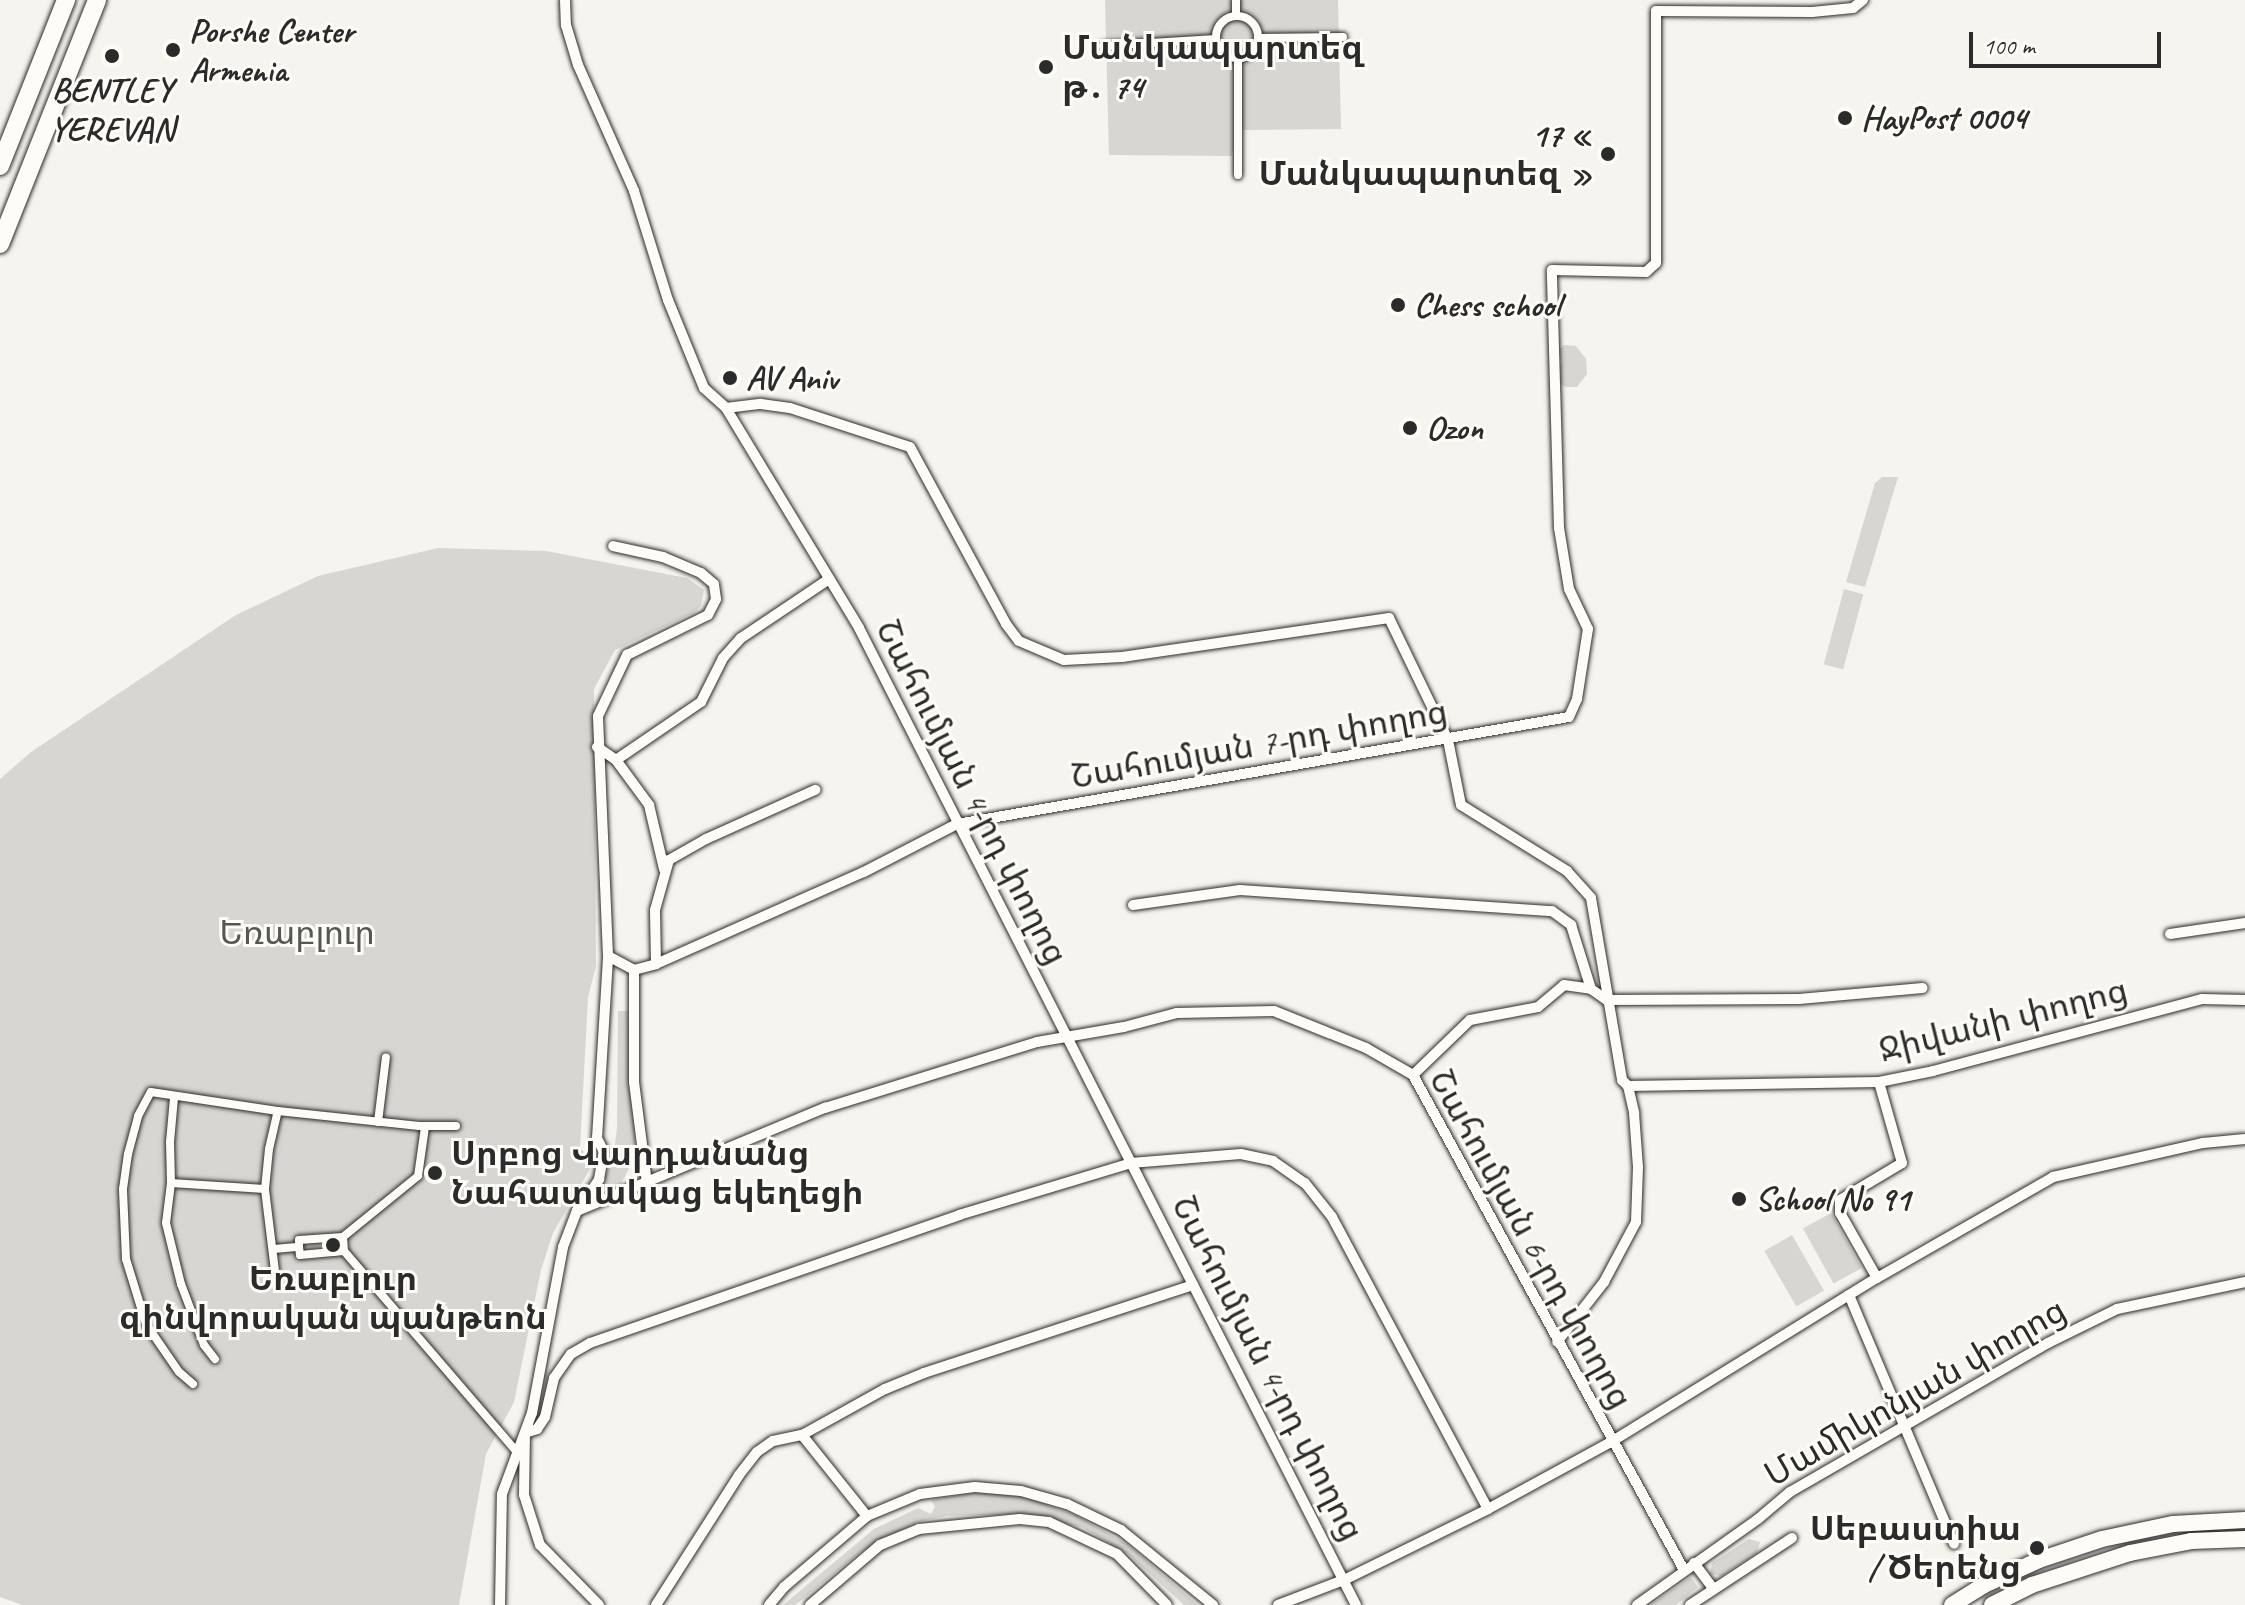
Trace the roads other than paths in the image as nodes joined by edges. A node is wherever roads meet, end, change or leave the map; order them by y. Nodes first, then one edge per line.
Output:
1 (66, 0) edge
2 (97, 0) edge
3 (565, 0) edge
4 (1236, 0) edge
5 (1863, 0) edge
6 (1236, 15) junction
7 (1343, 37) dead end
8 (1259, 38) junction
9 (1216, 39) junction
10 (1103, 46) dead end
11 (1238, 58) junction
12 (0, 166) edge
13 (1238, 175) dead end
14 (0, 244) edge
15 (726, 408) junction
16 (613, 546) dead end
17 (829, 579) junction
18 (1448, 740) junction
19 (597, 747) junction
20 (616, 760) junction
21 (815, 790) dead end
22 (957, 824) junction
23 (664, 872) junction
24 (1133, 905) dead end
25 (2245, 923) edge
26 (2170, 934) dead end
27 (608, 956) junction
28 (656, 964) junction
29 (634, 970) junction
30 (1923, 988) dead end
31 (1591, 989) junction
32 (1607, 1000) junction
33 (2245, 1000) edge
34 (1065, 1038) junction
35 (386, 1057) dead end
36 (1413, 1075) junction
37 (1879, 1082) junction
38 (1628, 1086) junction
39 (174, 1098) junction
40 (278, 1111) junction
41 (378, 1122) junction
42 (456, 1126) dead end
43 (425, 1127) junction
44 (2245, 1139) edge
45 (1131, 1163) junction
46 (171, 1183) junction
47 (647, 1184) junction
48 (265, 1189) junction
49 (577, 1211) junction
50 (343, 1237) junction
51 (299, 1247) junction
52 (274, 1249) junction
53 (344, 1251) junction
54 (275, 1271) dead end
55 (1877, 1278) junction
56 (2245, 1282) edge
57 (1193, 1285) junction
58 (1849, 1295) junction
59 (1557, 1342) junction
60 (215, 1359) dead end
61 (193, 1384) dead end
62 (1905, 1427) junction
63 (525, 1433) junction
64 (802, 1435) junction
65 (1611, 1442) junction
66 (517, 1452) junction
67 (1488, 1509) junction
68 (867, 1516) junction
69 (2245, 1520) edge
70 (1792, 1538) dead end
71 (2245, 1539) edge
72 (1954, 1544) dead end
73 (1694, 1563) junction
74 (1684, 1570) junction
75 (1346, 1579) junction
76 (1713, 1588) junction
77 (500, 1605) edge
78 (599, 1605) edge
79 (656, 1605) edge
80 (769, 1605) edge
81 (810, 1605) edge
82 (1167, 1605) edge
83 (1213, 1605) edge
84 (1278, 1605) edge
85 (1356, 1605) edge
86 (1637, 1605) edge
87 (1690, 1605) edge
88 (1952, 1605) edge
89 (1992, 1605) edge

1 - 12 highway
2 - 14 highway
3 - 15 street, Շահումյան 4-րդ փողոց
4 - 6 street
5 - 18 street, Շահումյան 7-րդ փողոց
6 - 8 street
6 - 9 street
7 - 8 street
8 - 11 street
9 - 10 street
9 - 11 street
11 - 13 street
15 - 17 street, Շահումյան 4-րդ փողոց
15 - 18 street
16 - 19 street
17 - 20 street
17 - 22 street, Շահումյան 4-րդ փողոց
18 - 22 street, Շահումյան 7-րդ փողոց
18 - 32 street
19 - 20 street
19 - 27 street
20 - 23 street
21 - 23 street
22 - 28 street, Շահումյան 7-րդ փողոց
22 - 34 street, Շահումյան 4-րդ փողոց
23 - 28 street
24 - 31 street
25 - 26 street
27 - 29 street
27 - 49 street
28 - 29 street, Շահումյան 7-րդ փողոց
29 - 47 street
30 - 32 street
31 - 32 street
31 - 36 street
32 - 38 street
33 - 37 street, Ջիվանի փողոց
34 - 36 street, Շահումյան 6-րդ փողոց
34 - 45 street, Շահումյան 4-րդ փողոց
34 - 47 street, Շահումյան 6-րդ փողոց
35 - 41 street
36 - 59 street, Շահումյան 6-րդ փողոց
37 - 38 street, Ջիվանի փողոց
37 - 55 street
38 - 59 street
39 - 40 street
39 - 46 street
39 - 61 street
40 - 41 street
40 - 48 street
41 - 43 street
42 - 43 street
43 - 50 street
44 - 55 street
45 - 57 street, Շահումյան 4-րդ փողոց
45 - 63 street
45 - 67 street
46 - 48 street
46 - 60 street
47 - 49 street, Շահումյան 6-րդ փողոց
48 - 52 street
49 - 63 street
50 - 51 street
50 - 53 street
51 - 52 street
51 - 53 street
52 - 54 street
53 - 66 street
55 - 58 street
56 - 62 street, Մամիկոնյան փողոց
57 - 64 street
57 - 75 street, Շահումյան 4-րդ փողոց
58 - 62 street
58 - 65 street
59 - 65 street, Շահումյան 6-րդ փողոց
62 - 72 street
62 - 73 street, Մամիկոնյան փողոց
63 - 66 street
63 - 78 street
64 - 68 street
64 - 79 street
65 - 67 street
65 - 74 street, Շահումյան 6-րդ փողոց
66 - 77 street
67 - 75 street
68 - 80 street
68 - 83 street
69 - 88 main road
70 - 76 street
71 - 89 main road
73 - 74 street, Մամիկոնյան փողոց
73 - 76 street
74 - 86 street, Մամիկոնյան փողոց
75 - 84 street
75 - 85 street, Շահումյան 4-րդ փողոց
76 - 87 street
81 - 82 street

